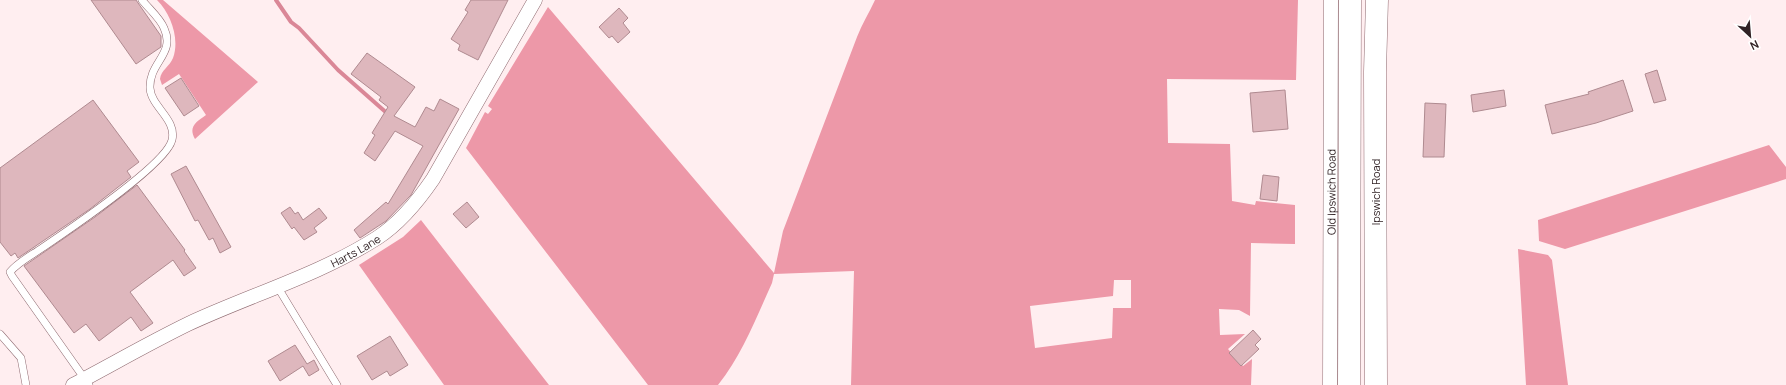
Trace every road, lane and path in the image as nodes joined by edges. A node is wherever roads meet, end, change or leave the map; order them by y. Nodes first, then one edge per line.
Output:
1 (142, 0) edge
2 (535, 0) edge
3 (1331, 0) edge
4 (1350, 0) edge
5 (1377, 0) edge
6 (277, 286) junction
7 (0, 334) edge
8 (87, 382) edge
9 (26, 385) edge
10 (73, 385) edge
11 (337, 385) edge
12 (1330, 385) edge
13 (1349, 385) edge
14 (1376, 385) edge

1 - 8 lane
2 - 6 street, Harts Lane
3 - 12 street, Old Ipswich Road
4 - 13 highway
5 - 14 highway, Ipswich Road
6 - 8 street, Harts Lane
6 - 11 lane
7 - 9 lane
8 - 10 street, Harts Lane

